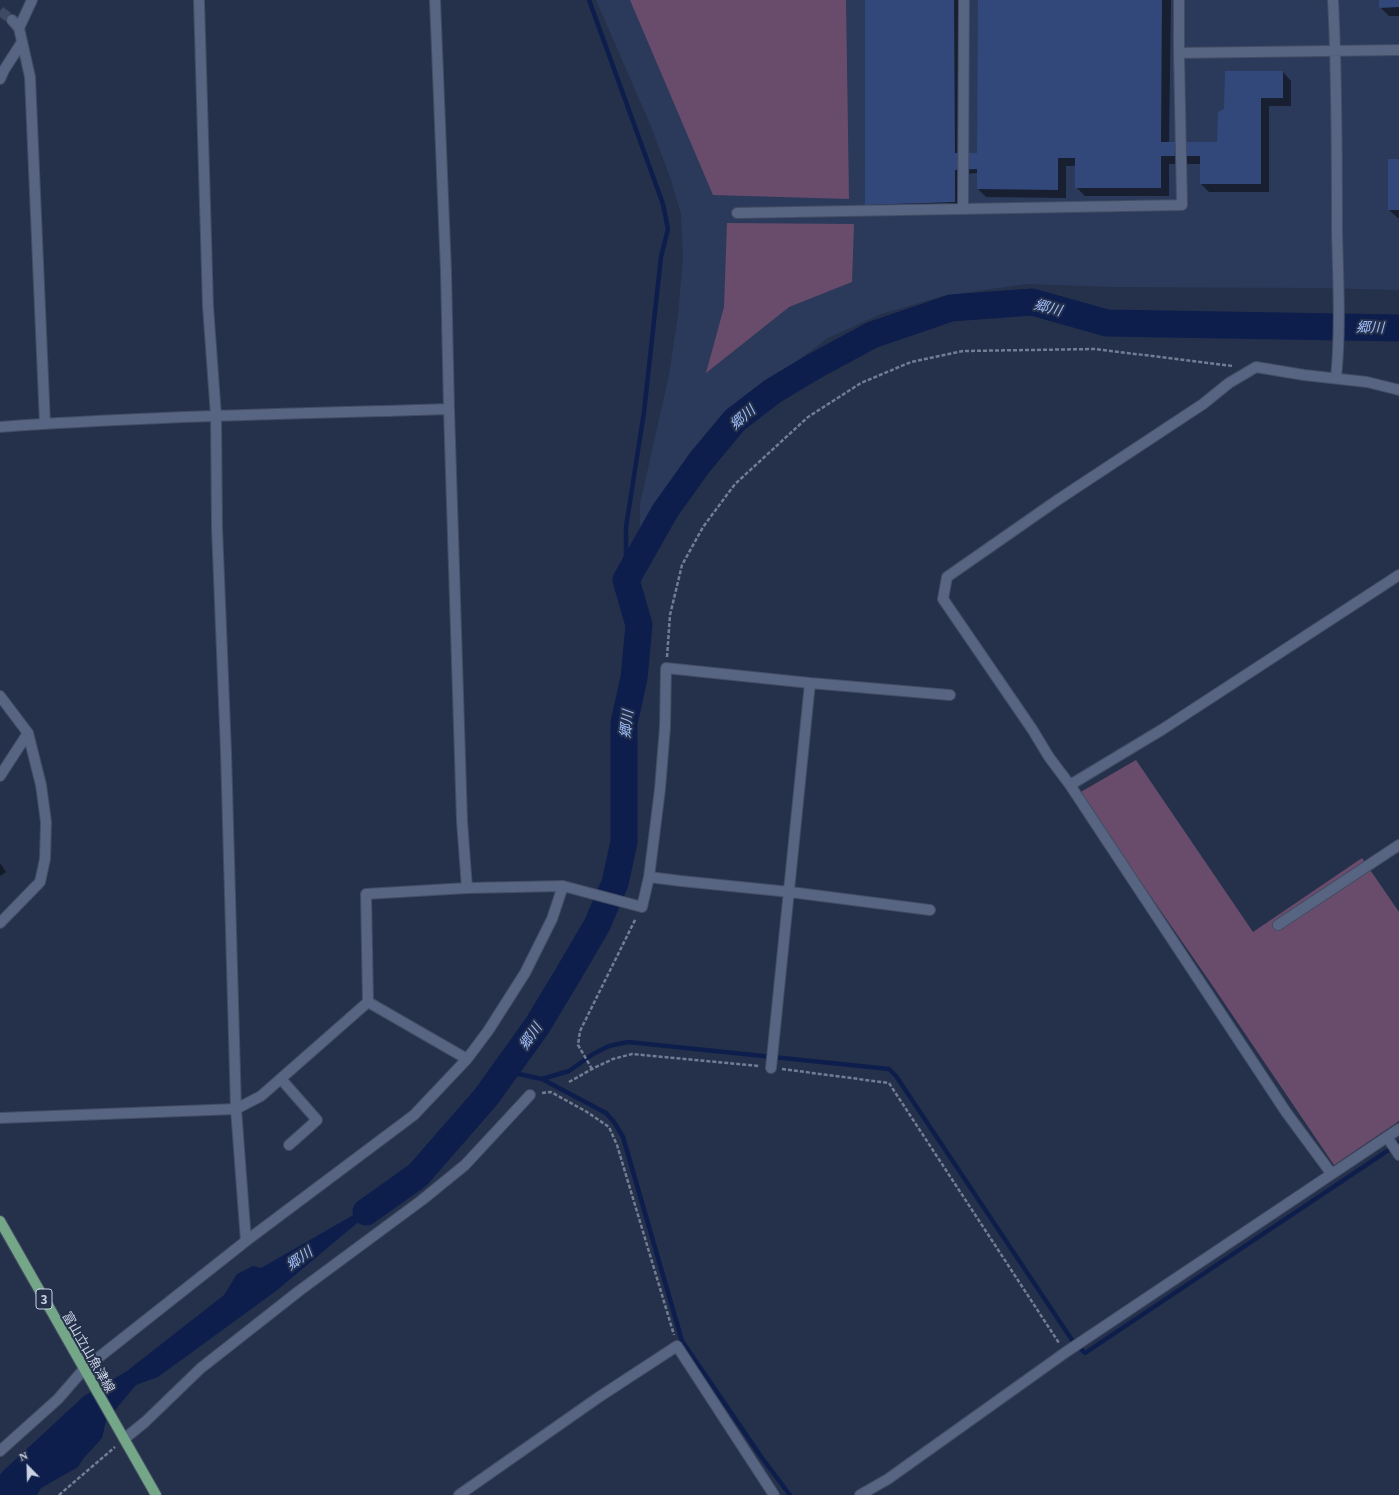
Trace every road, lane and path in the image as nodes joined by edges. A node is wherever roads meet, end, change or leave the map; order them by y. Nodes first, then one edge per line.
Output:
1 (32, 0) edge
2 (199, 0) edge
3 (435, 0) edge
4 (964, 0) edge
5 (1179, 0) edge
6 (1333, 0) edge
7 (12, 20) tunnel mouth
8 (19, 28) junction
9 (22, 42) junction
10 (1399, 50) edge
11 (1336, 51) junction
12 (1179, 53) junction
13 (0, 79) edge
14 (963, 209) junction
15 (737, 213) dead end
16 (1253, 369) junction
17 (1336, 378) junction
18 (1399, 390) edge
19 (449, 409) junction
20 (216, 416) junction
21 (45, 424) junction
22 (0, 427) edge
23 (1399, 575) edge
24 (666, 668) junction
25 (810, 683) junction
26 (950, 695) dead end
27 (0, 696) edge
28 (28, 733) junction
29 (0, 776) edge
30 (1070, 785) junction
31 (1399, 845) edge
32 (649, 877) junction
33 (563, 886) junction
34 (467, 888) junction
35 (790, 892) junction
36 (642, 907) junction
37 (930, 910) dead end
38 (0, 924) edge
39 (1278, 925) dead end
40 (368, 1002) junction
41 (466, 1059) junction
42 (771, 1068) junction
43 (592, 1069) junction
44 (281, 1079) junction
45 (569, 1082) dead end
46 (530, 1095) joint
47 (236, 1109) junction
48 (0, 1118) edge
49 (1399, 1129) edge
50 (1387, 1137) junction
51 (289, 1145) dead end
52 (1399, 1155) edge
53 (1331, 1173) junction
54 (0, 1221) edge
55 (246, 1241) junction
56 (677, 1346) junction
57 (1066, 1352) junction
58 (86, 1373) junction
59 (124, 1439) junction
60 (0, 1451) edge
61 (59, 1495) edge
62 (156, 1495) edge
63 (459, 1495) edge
64 (774, 1495) edge
65 (860, 1495) edge

1 - 8 street
2 - 20 street
3 - 19 street
4 - 14 street
5 - 12 street
6 - 11 street
7 - 8 street
8 - 9 street
9 - 13 street
9 - 21 street
10 - 11 street
11 - 12 street
11 - 17 street
12 - 14 street
14 - 15 street
16 - 17 street
16 - 24 path
16 - 30 street
17 - 18 street
19 - 20 street
19 - 34 street
20 - 21 street
20 - 47 street
21 - 22 street
23 - 30 street
24 - 25 street
24 - 32 street
25 - 26 street
25 - 35 street
27 - 28 street
28 - 29 street
28 - 38 street
30 - 53 street
31 - 39 street
32 - 35 street
32 - 36 street
33 - 34 street
33 - 36 street
33 - 41 street
34 - 40 street
35 - 37 street
35 - 42 street
36 - 43 path
40 - 41 street
40 - 44 street
41 - 55 street
42 - 43 path
42 - 57 path
43 - 45 path
44 - 47 street
44 - 51 street
46 - 56 path
46 - 59 street
47 - 48 street
47 - 55 street
49 - 50 street
50 - 52 street
50 - 53 street
53 - 57 street
54 - 58 main road, 富山立山魚津線 / 3
55 - 58 street
56 - 63 street
56 - 64 street
57 - 65 street
58 - 59 main road, 富山立山魚津線 / 3
58 - 60 street
59 - 61 path
59 - 62 main road, 富山立山魚津線 / 3

